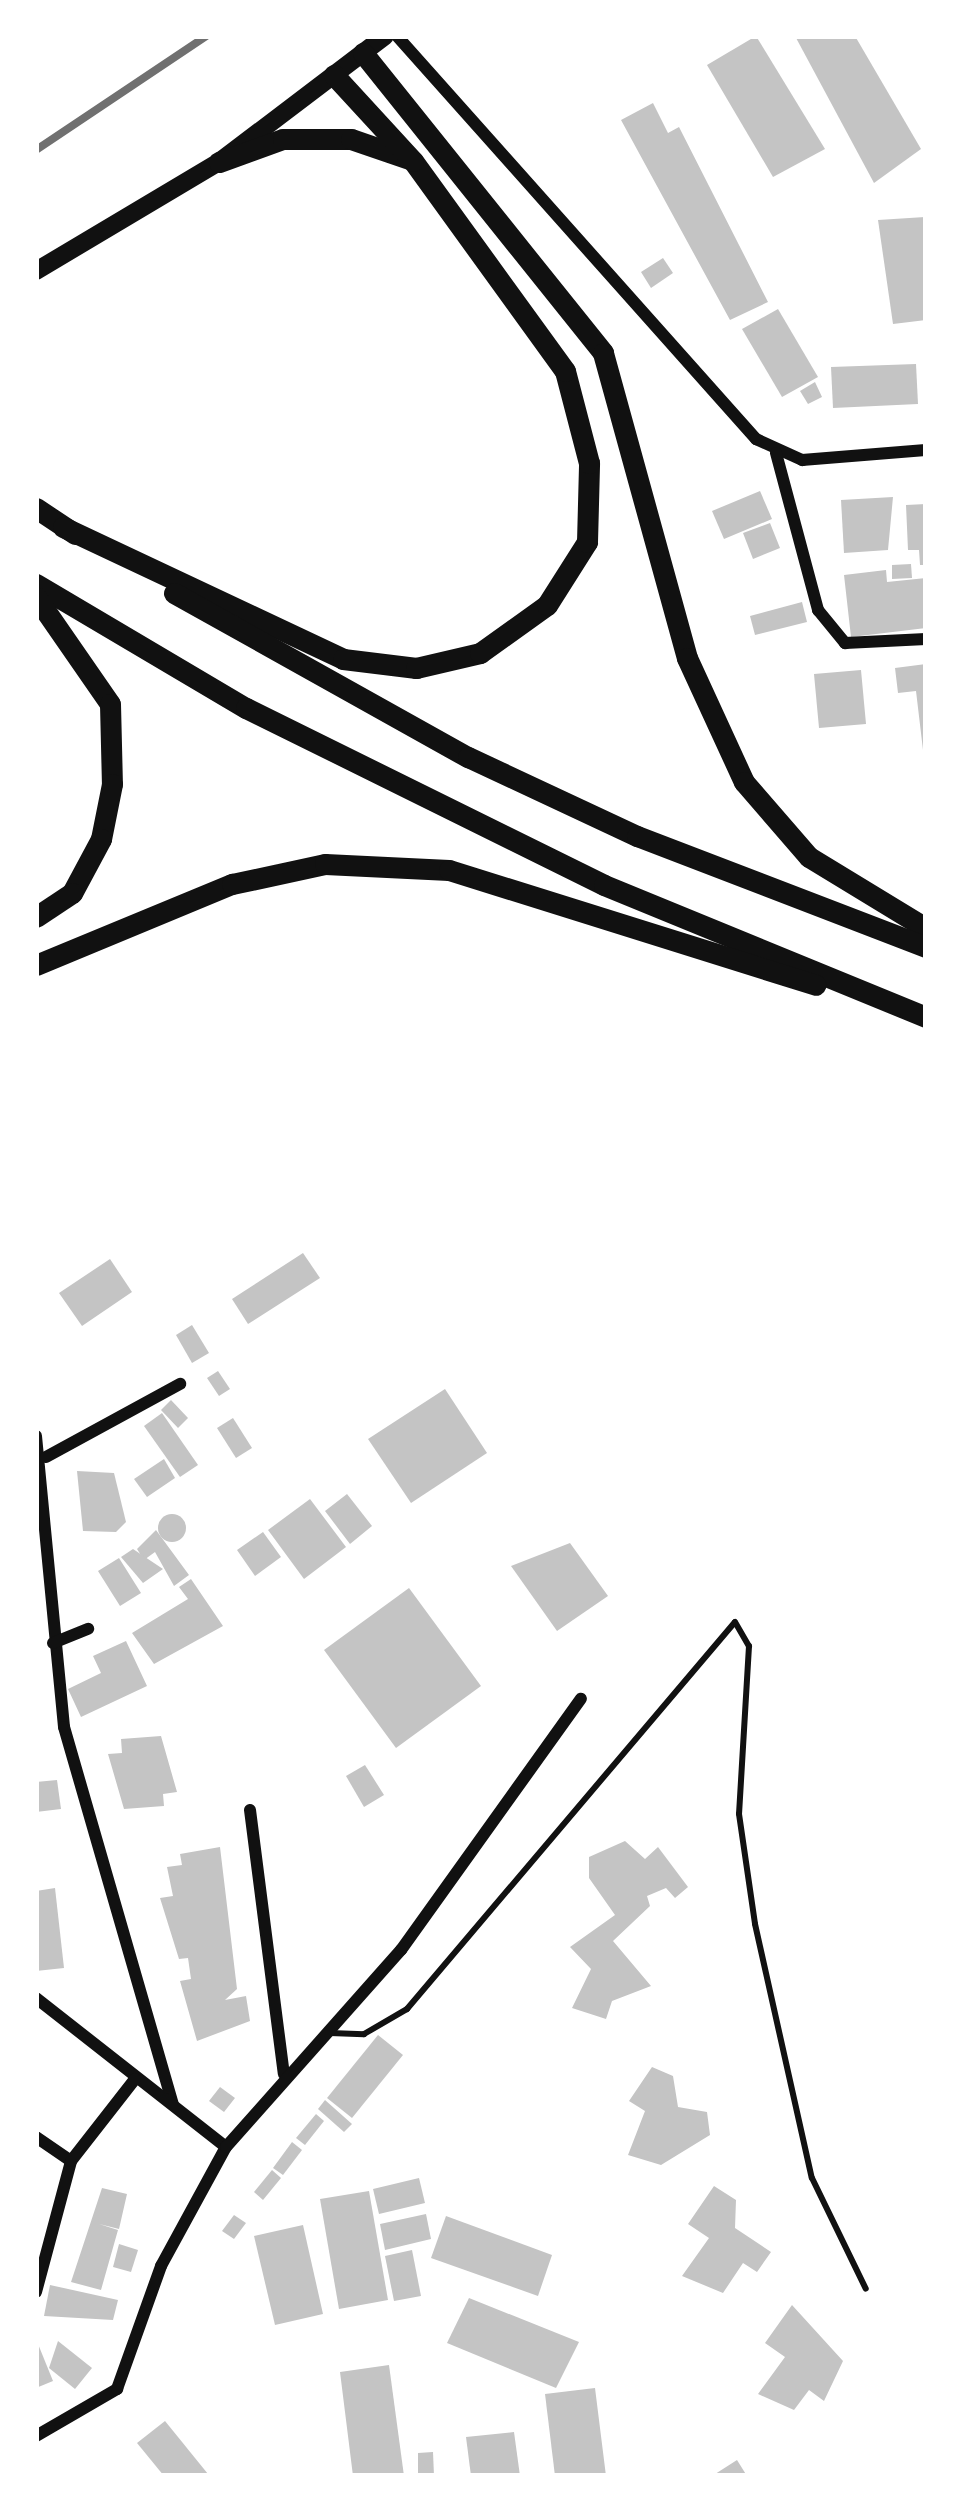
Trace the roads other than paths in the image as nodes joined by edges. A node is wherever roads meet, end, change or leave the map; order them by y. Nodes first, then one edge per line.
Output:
1 (385, 36) edge
2 (397, 36) edge
3 (363, 52) junction
4 (334, 75) junction
5 (413, 161) junction
6 (219, 162) junction
7 (36, 271) edge
8 (926, 450) edge
9 (776, 453) junction
10 (36, 508) edge
11 (63, 527) junction
12 (36, 584) edge
13 (36, 597) edge
14 (926, 639) edge
15 (36, 917) edge
16 (926, 928) edge
17 (926, 947) edge
18 (36, 964) edge
19 (926, 1018) edge
20 (180, 1384) dead end
21 (36, 1436) edge
22 (46, 1457) junction
23 (88, 1629) dead end
24 (53, 1643) junction
25 (581, 1699) dead end
26 (250, 1810) dead end
27 (36, 1998) edge
28 (320, 2033) junction
29 (284, 2074) junction
30 (135, 2080) junction
31 (173, 2105) junction
32 (36, 2138) edge
33 (226, 2147) junction
34 (70, 2161) junction
35 (866, 2288) dead end
36 (36, 2292) edge
37 (36, 2436) edge

1 - 3 main road
2 - 9 street
3 - 4 main road
3 - 16 highway
4 - 5 highway
4 - 6 main road
5 - 6 highway
5 - 11 highway
6 - 7 main road
8 - 9 street
9 - 14 street
10 - 11 highway
11 - 17 highway
12 - 19 highway
13 - 15 highway
18 - 19 highway
20 - 22 street
21 - 22 street
22 - 24 street
23 - 24 street
24 - 31 street
25 - 28 street
26 - 29 street
27 - 30 street
28 - 29 street
28 - 35 lane
29 - 33 street
30 - 31 street
30 - 34 street
31 - 33 street
32 - 34 street
33 - 37 street
34 - 36 street

